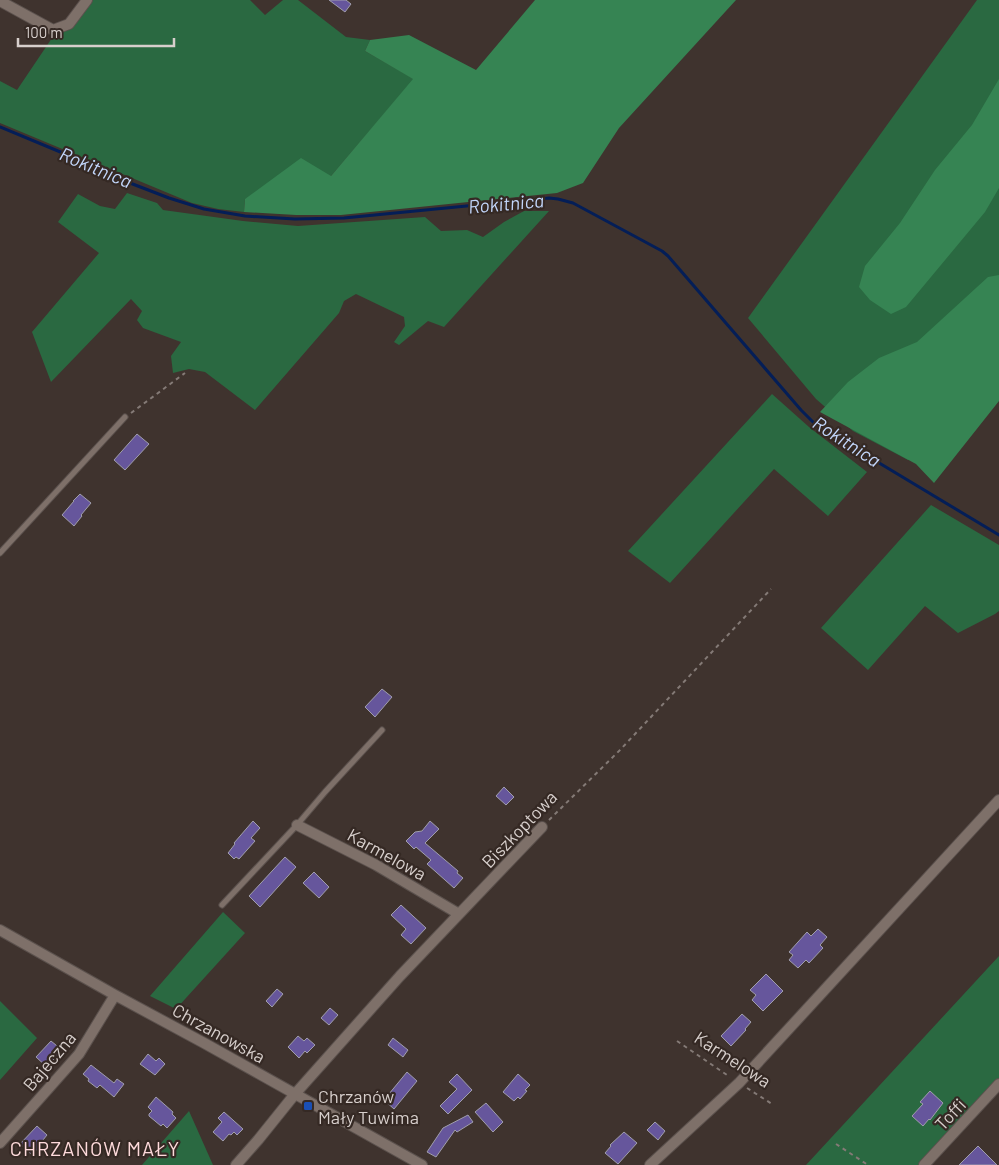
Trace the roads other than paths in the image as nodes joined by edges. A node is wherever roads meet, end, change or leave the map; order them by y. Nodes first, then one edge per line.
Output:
1 (87, 0) edge
2 (0, 1) edge
3 (125, 417) road end
4 (0, 553) edge
5 (382, 730) dead end
6 (999, 800) edge
7 (297, 825) junction
8 (542, 827) road end
9 (222, 905) dead end
10 (459, 914) junction
11 (0, 930) edge
12 (115, 995) junction
13 (999, 1084) edge
14 (295, 1094) junction
15 (0, 1142) edge
16 (418, 1164) edge
17 (236, 1165) edge
18 (650, 1165) edge
19 (924, 1165) edge

1 - 2 street
3 - 4 lane
5 - 7 lane
6 - 18 street
7 - 9 lane
7 - 10 street, Karmelowa
8 - 10 street, Biszkoptowa
10 - 14 street, Biszkoptowa
11 - 12 street, Chrzanowska
12 - 14 street, Chrzanowska
12 - 15 street, Bajeczna
13 - 19 street, Toffi
14 - 16 street, Chrzanowska
14 - 17 street, Biszkoptowa

